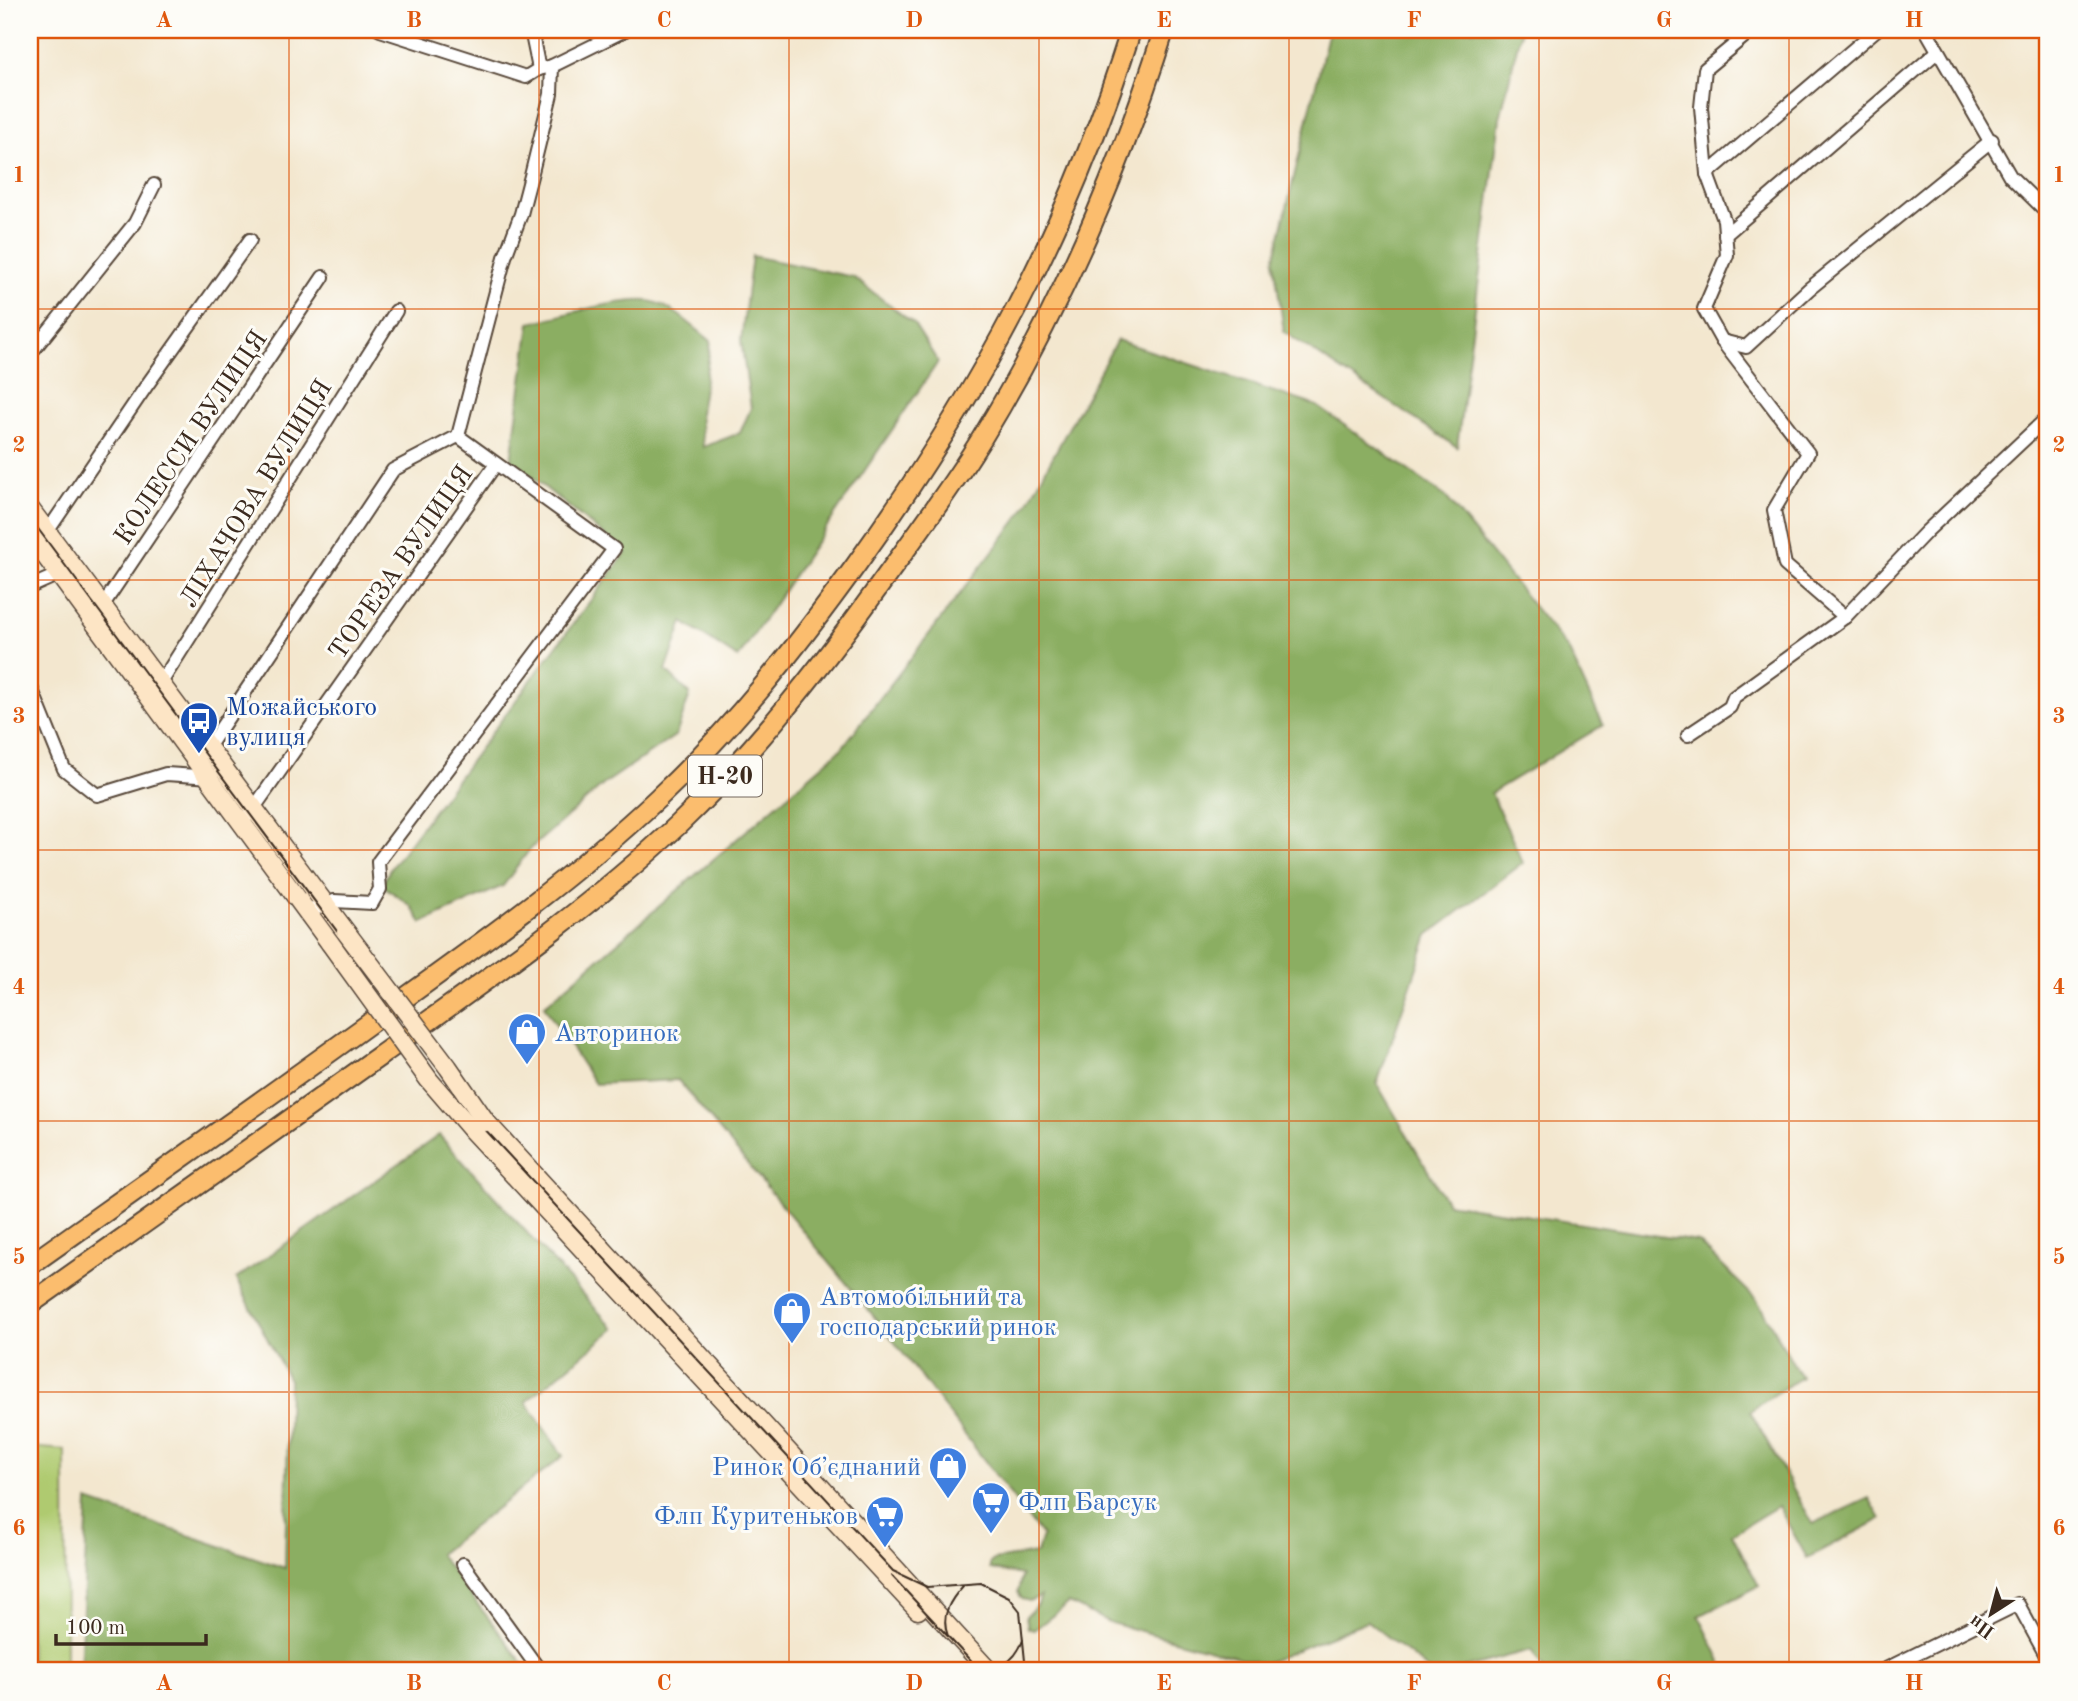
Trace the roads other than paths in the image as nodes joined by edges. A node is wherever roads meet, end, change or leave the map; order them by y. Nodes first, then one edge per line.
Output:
1 (380, 30) edge
2 (531, 30) edge
3 (625, 30) edge
4 (1131, 30) edge
5 (1164, 30) edge
6 (1752, 30) edge
7 (1876, 30) edge
8 (1926, 30) edge
9 (1937, 52) junction
10 (546, 68) junction
11 (1992, 140) junction
12 (1707, 174) junction
13 (154, 185) dead end
14 (2048, 213) edge
15 (1725, 235) junction
16 (250, 240) dead end
17 (323, 277) dead end
18 (396, 311) dead end
19 (1722, 341) junction
20 (30, 354) edge
21 (2048, 417) edge
22 (458, 436) junction
23 (496, 464) junction
24 (30, 509) edge
25 (38, 537) edge
26 (66, 571) junction
27 (30, 587) edge
28 (96, 613) junction
29 (1845, 617) junction
30 (30, 685) edge
31 (154, 691) junction
32 (1688, 735) dead end
33 (201, 754) junction
34 (216, 774) junction
35 (248, 816) junction
36 (326, 907) junction
37 (306, 909) junction
38 (479, 1126) junction
39 (200, 1146) junction
40 (219, 1171) junction
41 (30, 1265) edge
42 (30, 1304) edge
43 (463, 1564) dead end
44 (2048, 1659) edge
45 (540, 1671) edge
46 (974, 1671) edge
47 (989, 1671) edge
48 (1882, 1671) edge

1 - 10 street
2 - 10 street
3 - 10 street
4 - 39 main road, Н-20
5 - 40 main road, Н-20
6 - 12 street
7 - 12 street
8 - 9 street
9 - 11 street
9 - 15 street
10 - 22 street
11 - 14 street
11 - 19 street
12 - 15 street
13 - 20 street
15 - 19 street
16 - 25 street
17 - 28 street, КОЛЕССИ ВУЛИЦЯ
18 - 31 street, ЛІХАЧОВА ВУЛИЦЯ
19 - 29 street
21 - 29 street
22 - 23 street
22 - 33 street
23 - 35 street, ТОРЕЗА ВУЛИЦЯ
23 - 36 street
24 - 25 main road
25 - 26 main road
26 - 27 street
26 - 28 main road
28 - 31 main road
29 - 32 street
30 - 34 street
31 - 33 main road
33 - 34 main road
34 - 35 main road
35 - 36 main road
35 - 37 main road
36 - 37 street
36 - 38 main road, bridge
37 - 38 main road, bridge
38 - 46 main road
38 - 47 main road
39 - 40 main road
39 - 41 main road, Н-20
40 - 42 main road, Н-20
43 - 45 street
44 - 48 street

